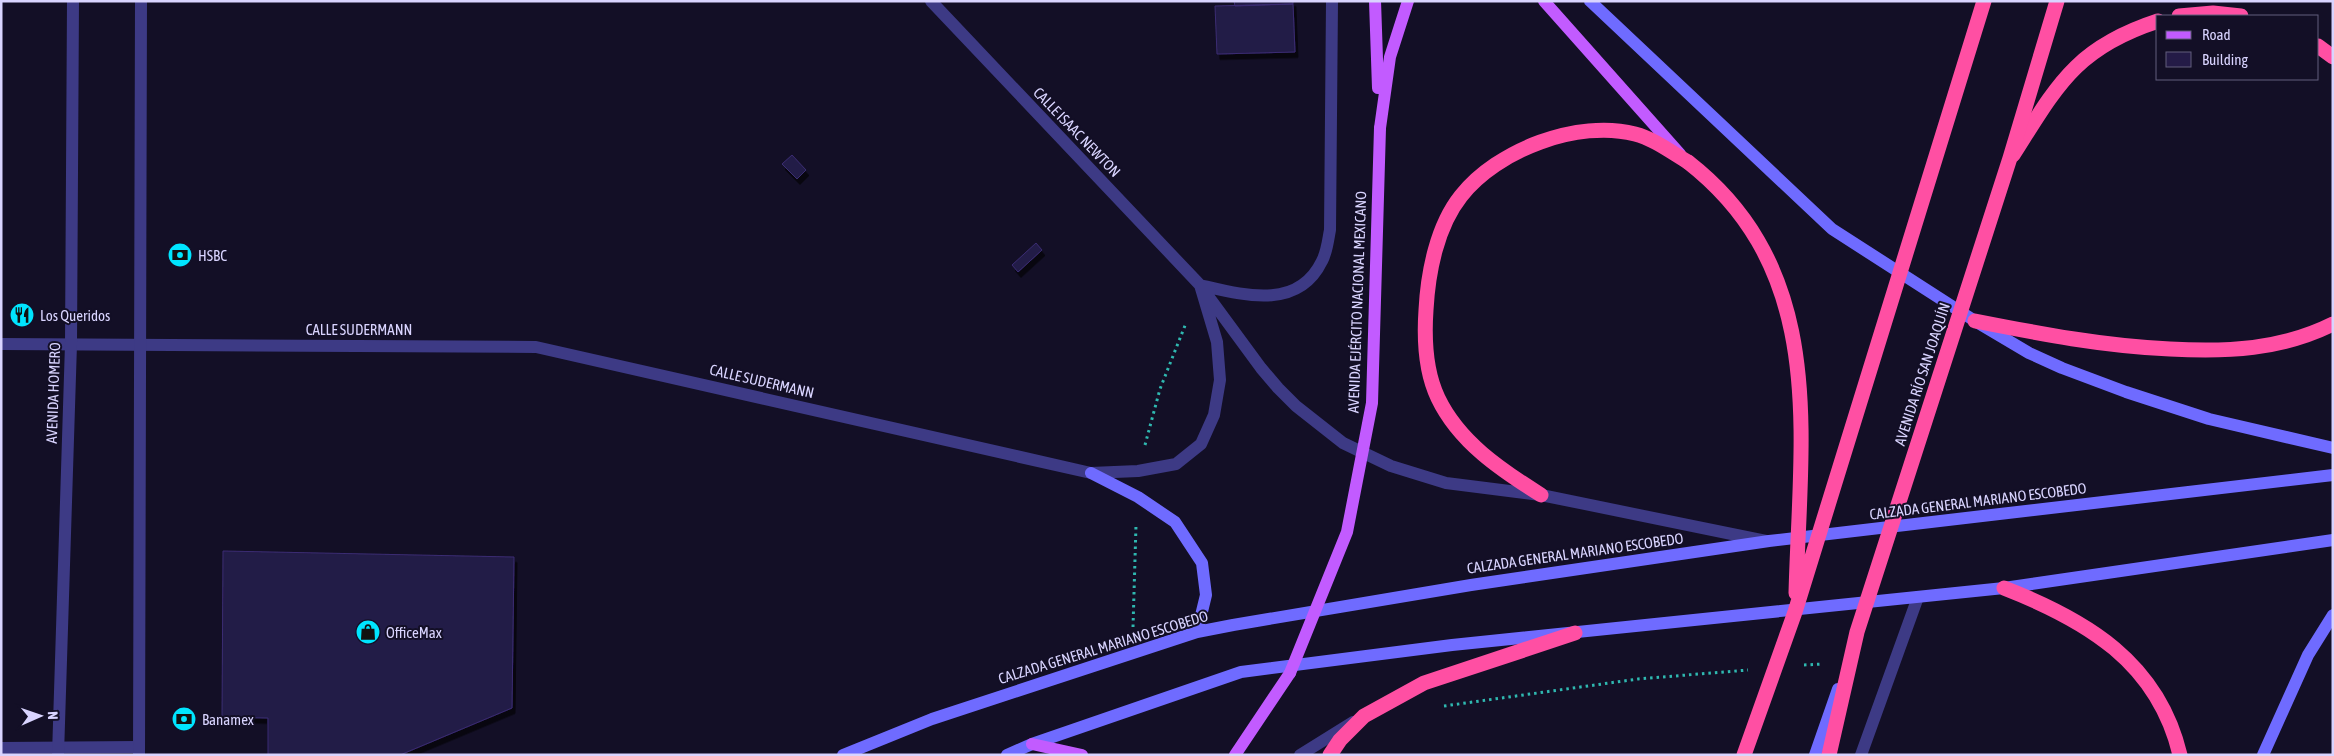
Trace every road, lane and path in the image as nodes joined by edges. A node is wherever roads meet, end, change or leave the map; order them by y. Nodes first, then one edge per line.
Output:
1 (73, 1) edge
2 (141, 1) edge
3 (931, 1) edge
4 (1332, 1) edge
5 (1375, 1) edge
6 (1408, 1) edge
7 (1544, 1) edge
8 (1590, 1) edge
9 (1984, 1) edge
10 (2057, 1) edge
11 (2191, 15) edge
12 (2233, 15) edge
13 (2156, 22) edge
14 (2319, 47) edge
15 (2333, 57) edge
16 (1380, 128) junction
17 (2010, 158) junction
18 (1688, 162) junction
19 (1200, 285) junction
20 (1975, 322) junction
21 (2333, 324) edge
22 (1, 344) edge
23 (71, 344) junction
24 (140, 345) junction
25 (2333, 448) edge
26 (1138, 471) junction
27 (1091, 473) junction
28 (2333, 475) edge
29 (1541, 495) junction
30 (1138, 497) junction
31 (2333, 540) edge
32 (1768, 541) junction
33 (2004, 588) junction
34 (1918, 597) junction
35 (1795, 612) junction
36 (2333, 615) edge
37 (1197, 632) junction
38 (1857, 632) junction
39 (1575, 633) junction
40 (1132, 654) junction
41 (1830, 663) dead end
42 (1802, 665) dead end
43 (1754, 670) dead end
44 (1443, 706) dead end
45 (1364, 716) junction
46 (1032, 744) junction
47 (1, 748) edge
48 (139, 751) edge
49 (58, 752) edge
50 (843, 755) edge
51 (1007, 755) edge
52 (1082, 755) edge
53 (1235, 755) edge
54 (1300, 755) edge
55 (1330, 755) edge
56 (1744, 755) edge
57 (1814, 755) edge
58 (1830, 755) edge
59 (1861, 755) edge
60 (2180, 755) edge
61 (2263, 755) edge

1 - 23 street, AVENIDA HOMERO
2 - 24 street
3 - 19 street, CALLE ISAAC NEWTON
4 - 19 street, AVENIDA EJÉRCITO NACIONAL MEXICANO
5 - 16 main road, AVENIDA EJÉRCITO NACIONAL MEXICANO
6 - 16 main road
7 - 18 main road
8 - 20 main road
9 - 35 highway, bridge
10 - 17 highway, AVENIDA RÍO SAN JOAQUÍN, bridge
11 - 12 highway
13 - 17 highway
14 - 15 highway
16 - 53 main road, AVENIDA EJÉRCITO NACIONAL MEXICANO, bridge
17 - 38 highway, AVENIDA RÍO SAN JOAQUÍN, bridge
18 - 29 highway
18 - 35 highway, bridge
19 - 26 path
19 - 26 street, CALLE SUDERMANN
19 - 29 street, CALLE ISAAC NEWTON
20 - 21 highway
20 - 25 main road
22 - 23 street
23 - 24 street, CALLE SUDERMANN
23 - 49 street, AVENIDA HOMERO
24 - 27 street, CALLE SUDERMANN
24 - 48 street
26 - 27 street, CALLE SUDERMANN
27 - 30 main road
28 - 32 main road, CALZADA GENERAL MARIANO ESCOBEDO
29 - 32 street, CALLE ISAAC NEWTON
30 - 37 main road
30 - 40 path
31 - 33 main road
32 - 37 main road, CALZADA GENERAL MARIANO ESCOBEDO
33 - 34 main road
33 - 60 highway
34 - 39 main road
34 - 59 street
35 - 56 highway, bridge
36 - 61 main road
37 - 40 main road, CALZADA GENERAL MARIANO ESCOBEDO
38 - 57 main road, AVENIDA RÍO SAN JOAQUÍN, bridge
38 - 58 highway, bridge
39 - 45 highway
39 - 46 main road
40 - 50 main road, CALZADA GENERAL MARIANO ESCOBEDO
41 - 42 path
43 - 44 path
45 - 54 street
45 - 55 highway
46 - 51 main road
46 - 52 main road
47 - 49 street
48 - 49 street

